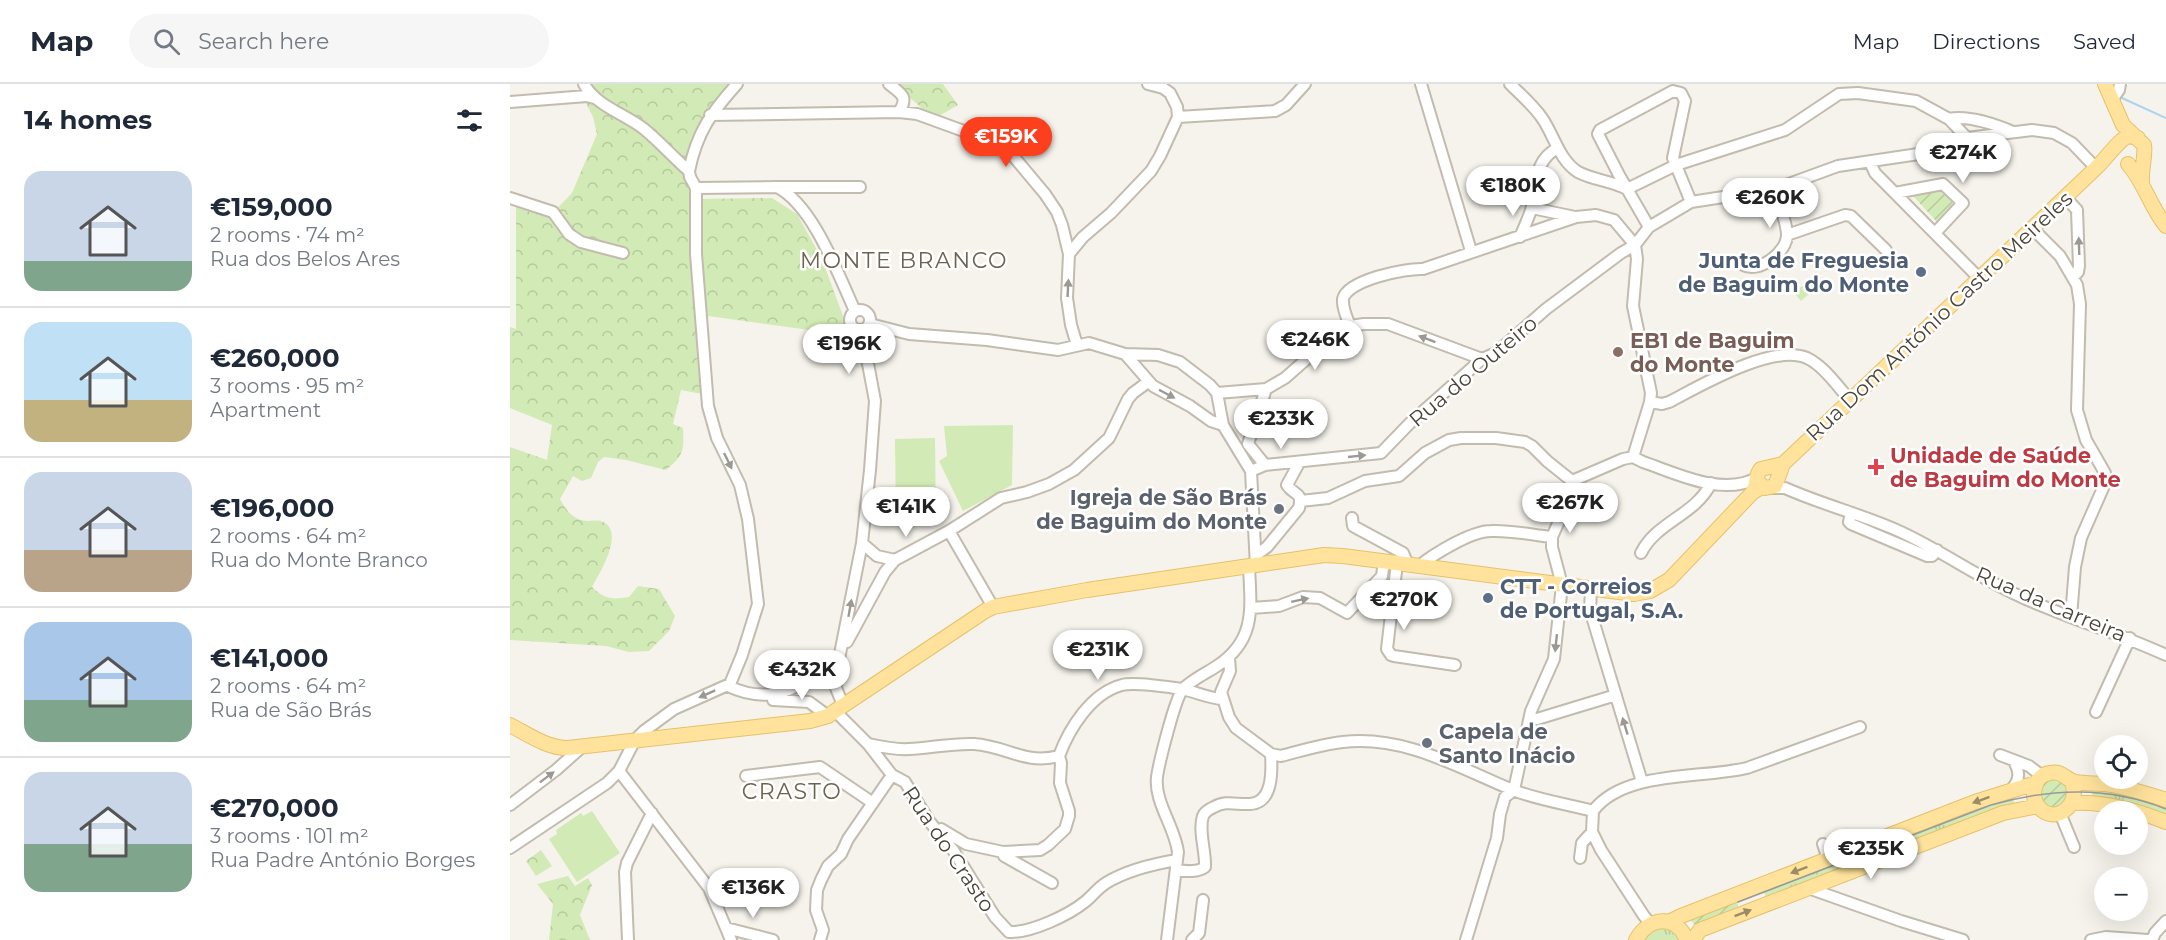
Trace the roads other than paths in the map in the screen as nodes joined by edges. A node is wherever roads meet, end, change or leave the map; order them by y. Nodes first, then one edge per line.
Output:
1 (584, 84) edge
2 (737, 84) edge
3 (889, 84) edge
4 (1148, 84) edge
5 (1421, 84) edge
6 (1510, 84) edge
7 (2105, 84) edge
8 (2120, 84) edge
9 (1303, 85) edge
10 (904, 97) junction
11 (594, 98) junction
12 (2112, 100) junction
13 (510, 102) edge
14 (899, 112) junction
15 (917, 114) junction
16 (710, 115) junction
17 (1178, 117) junction
18 (1949, 119) junction
19 (2120, 120) junction
20 (2013, 132) junction
21 (1967, 138) junction
22 (2138, 138) junction
23 (2119, 143) junction
24 (1558, 148) junction
25 (2143, 158) junction
26 (1869, 162) junction
27 (2125, 163) junction
28 (1676, 165) junction
29 (2096, 168) junction
30 (689, 171) junction
31 (2142, 181) junction
32 (777, 187) junction
33 (860, 187) dead end
34 (696, 188) junction
35 (1627, 189) junction
36 (1775, 189) junction
37 (1895, 193) junction
38 (2065, 197) junction
39 (510, 198) edge
40 (1691, 202) junction
41 (1532, 208) junction
42 (1576, 217) junction
43 (2166, 226) edge
44 (1649, 227) junction
45 (2032, 228) junction
46 (1935, 233) junction
47 (1787, 235) junction
48 (1520, 237) junction
49 (1635, 245) junction
50 (1886, 250) dead end
51 (1471, 251) junction
52 (623, 253) dead end
53 (1069, 254) junction
54 (1743, 265) dead end
55 (2073, 277) junction
56 (1979, 278) junction
57 (855, 311) junction
58 (1350, 327) junction
59 (864, 328) junction
60 (1077, 345) junction
61 (1125, 354) junction
62 (1482, 359) junction
63 (1148, 382) junction
64 (1266, 389) junction
65 (1217, 393) junction
66 (1850, 400) junction
67 (1650, 402) junction
68 (1223, 425) junction
69 (1633, 457) junction
70 (1299, 463) junction
71 (1265, 465) junction
72 (1251, 471) junction
73 (1770, 480) junction
74 (1572, 481) junction
75 (1711, 483) junction
76 (1731, 484) junction
77 (1301, 501) junction
78 (1740, 506) junction
79 (1851, 513) junction
80 (1352, 518) dead end
81 (949, 531) junction
82 (1899, 531) junction
83 (1552, 537) junction
84 (862, 543) junction
85 (1894, 543) junction
86 (1937, 550) junction
87 (1641, 553) dead end
88 (895, 560) junction
89 (1253, 563) junction
90 (1402, 564) junction
91 (1562, 585) junction
92 (1591, 589) junction
93 (993, 607) junction
94 (1251, 608) junction
95 (2072, 617) junction
96 (2130, 638) junction
97 (841, 651) junction
98 (2166, 655) edge
99 (1229, 658) junction
100 (1455, 665) dead end
101 (728, 686) junction
102 (1183, 689) junction
103 (741, 693) junction
104 (1616, 695) junction
105 (1222, 699) junction
106 (835, 711) junction
107 (2096, 712) dead end
108 (1537, 719) dead end
109 (510, 725) edge
110 (1860, 727) dead end
111 (635, 740) junction
112 (868, 744) junction
113 (583, 746) junction
114 (1271, 754) junction
115 (2000, 755) dead end
116 (1059, 756) junction
117 (2013, 760) junction
118 (619, 771) junction
119 (746, 776) dead end
120 (892, 776) junction
121 (2039, 780) junction
122 (2071, 780) junction
123 (1642, 782) junction
124 (1514, 790) junction
125 (2010, 790) junction
126 (2166, 800) edge
127 (873, 803) junction
128 (2072, 803) junction
129 (510, 805) edge
130 (2038, 806) junction
131 (1593, 811) junction
132 (652, 813) junction
133 (2060, 813) junction
134 (928, 821) junction
135 (2166, 822) edge
136 (1592, 832) junction
137 (1823, 844) dead end
138 (2074, 847) dead end
139 (510, 848) edge
140 (1003, 852) junction
141 (1580, 858) dead end
142 (1828, 859) junction
143 (1176, 865) junction
144 (1839, 876) junction
145 (1052, 883) dead end
146 (1808, 888) junction
147 (1203, 900) dead end
148 (1849, 902) junction
149 (2166, 921) edge
150 (1669, 922) junction
151 (1651, 924) junction
152 (726, 928) junction
153 (1007, 936) edge
154 (1197, 938) edge
155 (824, 939) edge
156 (1636, 939) edge
157 (628, 940) edge
158 (731, 940) edge
159 (773, 940) edge
160 (1167, 940) edge
161 (1466, 940) edge
162 (1688, 940) edge
163 (1693, 940) edge
164 (1963, 940) edge
165 (2091, 940) edge
166 (2150, 940) edge

1 - 11 street
2 - 16 street
3 - 10 street
4 - 17 street
5 - 51 street
6 - 24 street
7 - 12 main road
8 - 12 street
9 - 17 street
10 - 14 street
10 - 15 street
11 - 13 street
11 - 30 street
12 - 19 main road
14 - 15 street
14 - 16 street
15 - 53 street
16 - 30 street
17 - 53 street
18 - 20 street
18 - 21 street
18 - 28 street
19 - 22 main road
19 - 23 main road
20 - 21 street
20 - 29 street
21 - 26 street
22 - 23 main road
22 - 25 main road
23 - 27 main road
23 - 29 main road, Rua Dom António Castro Meireles
24 - 35 street
24 - 41 street
25 - 27 main road
25 - 31 main road
26 - 36 street
26 - 37 street
27 - 29 main road
27 - 31 main road
28 - 35 street
28 - 35 street
28 - 40 street
29 - 38 main road, Rua Dom António Castro Meireles
30 - 34 street
31 - 43 main road
32 - 33 street
32 - 34 street
32 - 57 street
34 -> 101 street
35 - 44 street
36 - 40 street
36 - 47 street
37 - 46 street
37 - 46 street
38 - 45 main road, Rua Dom António Castro Meireles
55 -> 38 street
39 - 52 street
40 - 44 street
41 - 42 street
41 - 48 street
42 - 48 street
42 - 49 street
44 - 49 street
45 - 55 street
45 - 56 main road, Rua Dom António Castro Meireles
46 - 56 street
47 - 50 street
47 - 54 street
48 - 51 street
49 - 62 street, Rua do Outeiro
49 - 67 street
51 - 58 street
60 -> 53 street
55 - 95 street
56 - 66 main road, Rua Dom António Castro Meireles
57 - 59 street
57 - 59 street
62 -> 58 street
58 - 64 street
59 - 60 street
59 - 84 street
60 - 61 street
61 - 63 street
61 - 65 street
70 -> 62 street, Rua do Outeiro
63 -> 68 street
63 - 81 street
64 - 65 street
64 - 71 street
65 - 68 street
66 - 67 street
66 - 73 main road, Rua Dom António Castro Meireles
67 - 69 street
68 - 72 street
69 - 74 street
69 - 75 street
70 - 71 street, Rua do Outeiro
70 - 77 street
71 - 72 street, Rua do Outeiro
72 - 89 street
73 - 76 street
73 - 78 main road, Rua Dom António Castro Meireles
73 - 79 street, Rua da Carreira
74 - 77 street
74 - 83 street
75 - 76 street
75 - 87 street
76 - 78 street
77 - 89 street
78 - 92 main road, Rua Dom António Castro Meireles
79 - 82 street, Rua da Carreira
79 - 85 street, Rua da Carreira
80 - 90 street
81 - 88 street
81 - 93 street
82 - 85 street
82 - 86 street, Rua da Carreira
83 - 90 street
83 - 91 street
84 - 88 street
97 -> 84 street
85 - 86 street, Rua da Carreira
86 - 95 street, Rua da Carreira
88 - 97 street
89 - 90 main road, Rua Dom António Castro Meireles
89 - 93 main road
89 - 94 street
90 - 91 main road, Rua Dom António Castro Meireles
94 -> 90 street
90 - 100 street
91 - 92 main road, Rua Dom António Castro Meireles
91 -> 124 street
92 - 104 street
93 - 106 main road
94 - 99 street
95 - 96 street, Rua da Carreira
96 - 98 street, Rua da Carreira
96 - 107 street
97 - 103 street
97 - 106 street
99 - 102 street
99 - 105 street
101 - 103 street
101 -> 111 street
102 - 105 street
102 - 116 street
102 - 143 street
103 - 106 street, Rua do Crasto
104 - 108 street
123 -> 104 street
105 - 114 street
106 - 111 main road
106 - 112 street, Rua do Crasto
109 - 113 main road
110 - 123 street
111 - 113 main road
111 - 118 street
112 - 116 street
112 - 120 street, Rua do Crasto
129 -> 113 street
114 - 124 street
114 - 143 street, Rua do Crasto
115 - 117 street
116 - 140 street
117 - 121 street
117 - 125 street
118 - 132 street
118 - 139 street
119 - 127 street
120 - 127 street
120 - 134 street, Rua do Crasto
121 - 122 main road
121 - 125 main road
121 - 130 main road
122 - 126 main road
122 - 128 main road
123 - 131 street
124 - 131 street
124 - 161 street
125 -> 142 main road
127 - 155 street
128 - 133 main road
128 - 135 main road
130 - 133 main road
130 - 144 main road
131 - 136 street
132 - 152 street
132 - 157 street
133 - 138 street
134 - 140 street
134 - 153 street, Rua do Crasto
136 - 141 street
136 - 151 street
137 - 142 street
140 - 145 street
142 -> 150 main road
143 - 153 street, Rua do Crasto
143 - 160 street
144 - 146 main road
144 - 148 street
146 - 148 street
163 -> 146 main road
147 - 154 street
148 - 164 street
149 - 166 street
150 - 151 main road
150 - 162 main road
151 - 156 main road
152 - 158 street
152 - 159 street
165 - 166 street

